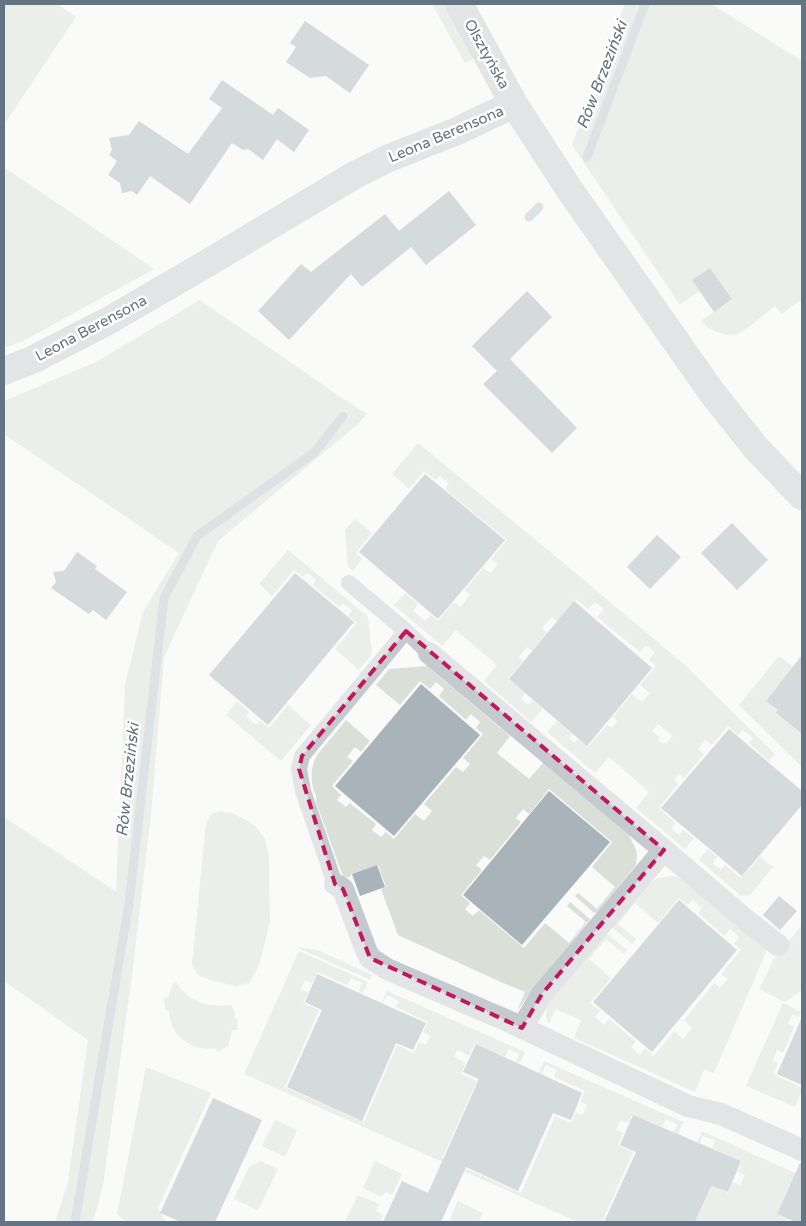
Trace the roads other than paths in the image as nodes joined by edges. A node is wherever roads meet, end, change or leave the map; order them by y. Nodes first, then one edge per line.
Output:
1 (460, 4) edge
2 (514, 104) junction
3 (4, 372) edge
4 (802, 496) edge
5 (349, 583) dead end
6 (406, 631) junction
7 (429, 653) joint
8 (664, 850) junction
9 (335, 884) joint
10 (778, 945) dead end
11 (522, 1028) junction
12 (802, 1150) edge

1 - 2 street, Olsztyńska
2 - 3 street, Leona Berensona
2 - 4 street, Leona Berensona
5 - 6 street
6 - 7 street
6 - 9 street
7 - 8 street
8 - 10 street
8 - 11 street
9 - 11 street
11 - 12 street

